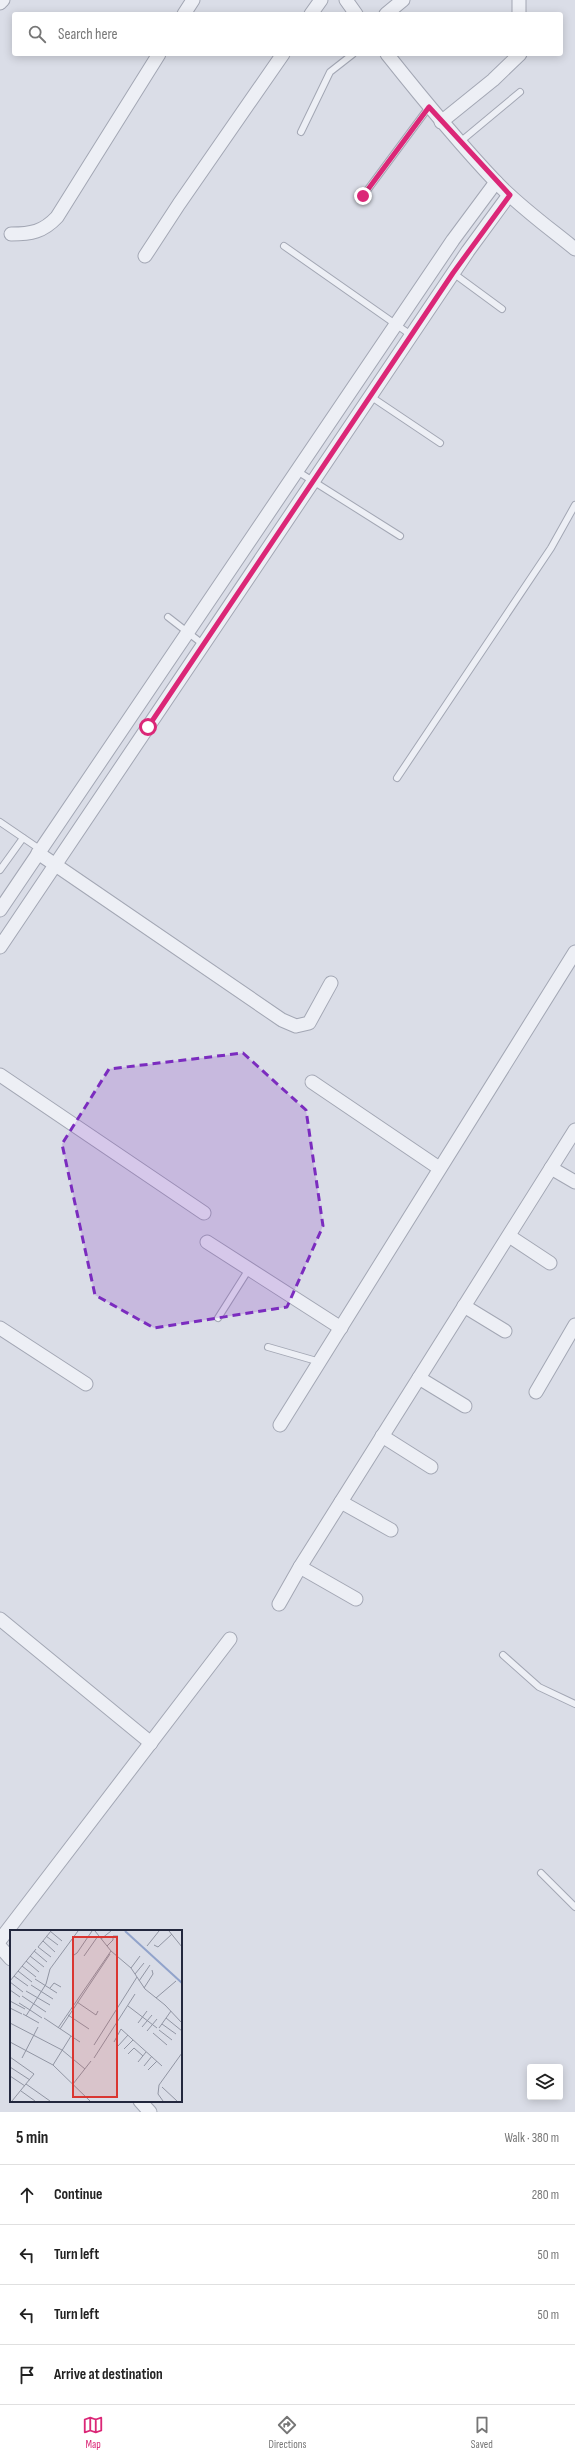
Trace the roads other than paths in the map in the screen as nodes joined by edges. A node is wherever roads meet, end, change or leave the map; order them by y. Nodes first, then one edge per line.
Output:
1 (2, 0) edge
2 (193, 0) edge
3 (322, 0) edge
4 (346, 0) edge
5 (403, 0) edge
6 (519, 0) edge
7 (0, 3) edge
8 (185, 12) edge
9 (313, 12) edge
10 (355, 12) edge
11 (388, 12) edge
12 (519, 12) edge
13 (158, 56) edge
14 (282, 56) edge
15 (350, 56) edge
16 (388, 56) edge
17 (518, 56) edge
18 (520, 92) dead end
19 (429, 107) junction
20 (441, 122) junction
21 (301, 132) dead end
22 (460, 142) junction
23 (496, 182) junction
24 (510, 195) junction
25 (363, 196) dead end
26 (459, 232) junction
27 (11, 234) dead end
28 (474, 242) junction
29 (284, 246) dead end
30 (575, 249) edge
31 (145, 256) dead end
32 (453, 273) junction
33 (502, 308) dead end
34 (396, 325) junction
35 (411, 335) junction
36 (370, 396) junction
37 (440, 443) dead end
38 (297, 471) junction
39 (314, 480) junction
40 (575, 505) edge
41 (400, 536) dead end
42 (219, 586) junction
43 (235, 597) junction
44 (168, 617) dead end
45 (188, 633) junction
46 (204, 645) junction
47 (132, 716) junction
48 (148, 727) junction
49 (397, 778) dead end
50 (0, 822) edge
51 (23, 838) junction
52 (40, 852) junction
53 (55, 865) junction
54 (0, 870) edge
55 (0, 910) edge
56 (0, 947) edge
57 (575, 952) edge
58 (331, 982) dead end
59 (0, 1076) edge
60 (312, 1082) dead end
61 (575, 1130) edge
62 (439, 1168) junction
63 (552, 1168) junction
64 (575, 1182) edge
65 (204, 1214) dead end
66 (509, 1236) junction
67 (207, 1242) dead end
68 (550, 1262) dead end
69 (249, 1269) junction
70 (464, 1306) junction
71 (218, 1318) dead end
72 (575, 1325) edge
73 (0, 1328) edge
74 (341, 1328) junction
75 (505, 1331) dead end
76 (268, 1347) dead end
77 (320, 1362) junction
78 (418, 1378) junction
79 (86, 1384) dead end
80 (536, 1392) dead end
81 (465, 1406) dead end
82 (280, 1425) dead end
83 (382, 1436) junction
84 (431, 1467) dead end
85 (341, 1502) junction
86 (391, 1530) dead end
87 (300, 1567) junction
88 (356, 1599) dead end
89 (279, 1604) dead end
90 (0, 1619) edge
91 (230, 1639) dead end
92 (503, 1655) dead end
93 (575, 1704) edge
94 (151, 1743) junction
95 (541, 1873) dead end
96 (575, 1907) edge
97 (0, 1940) edge
98 (0, 1947) edge
99 (10, 1958) edge
100 (141, 2102) edge
101 (150, 2112) edge

1 - 7 street
2 - 8 street
3 - 9 street
4 - 10 street
5 - 11 street
6 - 12 street
13 - 27 street
14 - 31 street
15 - 21 lane
16 - 19 street
17 - 20 street
18 - 22 lane
19 - 20 street
19 - 25 lane
20 - 22 street
22 - 23 street
23 - 24 street
23 - 26 street
24 - 28 street
24 - 30 street
26 - 28 street
26 - 34 street
28 - 32 street
29 - 34 lane
32 - 33 lane
32 - 35 street
34 - 35 lane
34 - 38 street
35 - 36 street
36 - 37 lane
36 - 39 street
38 - 39 lane
38 - 42 street
39 - 41 lane
39 - 43 street
40 - 49 lane
42 - 43 street
42 - 45 street
43 - 46 street
44 - 45 lane
45 - 46 lane
45 - 47 street
46 - 48 street
47 - 48 street
47 - 52 street
48 - 53 street
50 - 51 lane
51 - 52 lane
51 - 54 lane
52 - 53 street
52 - 55 street
53 - 56 street
53 - 58 street
57 - 62 street
59 - 65 street
60 - 62 street
61 - 63 street
62 - 74 street
63 - 64 street
63 - 66 street
66 - 68 street
66 - 70 street
67 - 69 street
69 - 71 lane
69 - 74 street
70 - 75 street
70 - 78 street
72 - 80 street
73 - 79 street
74 - 77 street
76 - 77 lane
77 - 82 street
78 - 81 street
78 - 83 street
83 - 84 street
83 - 85 street
85 - 86 street
85 - 87 street
87 - 88 street
87 - 89 street
90 - 94 street
91 - 94 street
92 - 93 lane
94 - 97 street
95 - 96 lane
98 - 99 street
100 - 101 street

